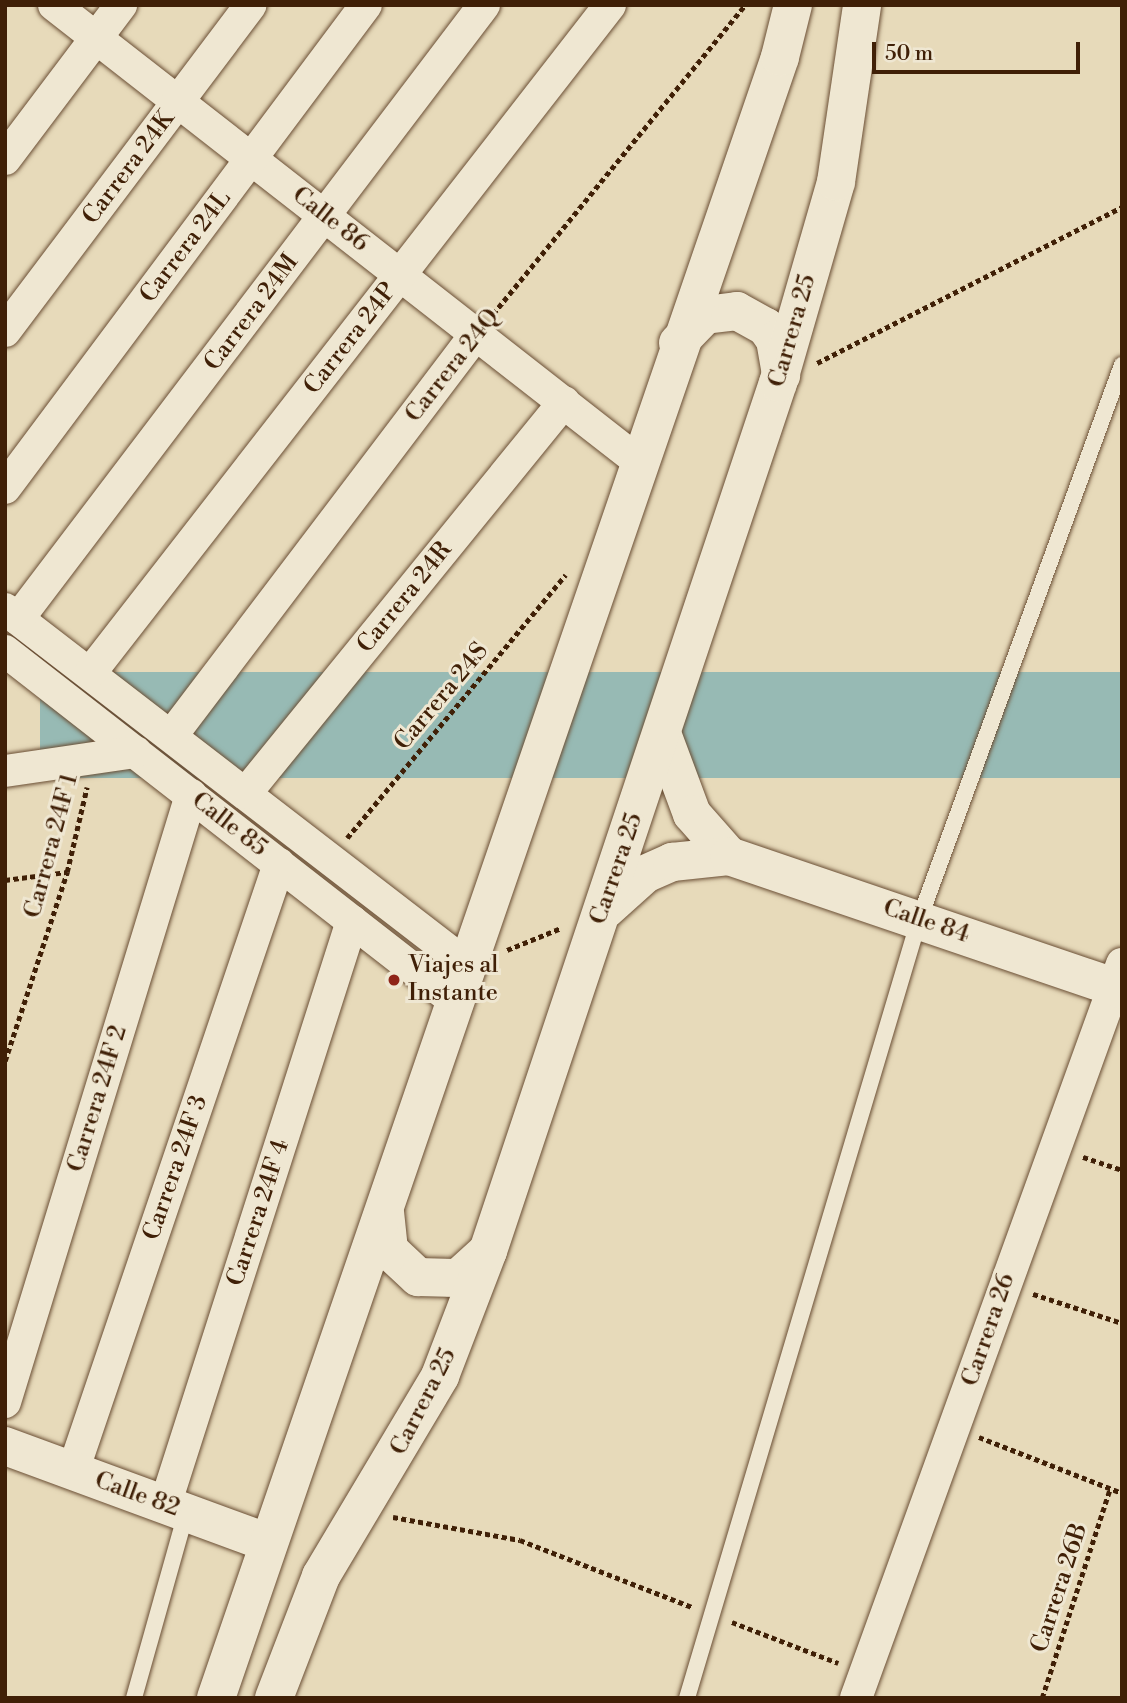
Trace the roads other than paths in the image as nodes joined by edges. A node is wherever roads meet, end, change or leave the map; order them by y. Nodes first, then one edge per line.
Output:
1 (54, 5) edge
2 (121, 5) edge
3 (251, 5) edge
4 (366, 5) edge
5 (484, 5) edge
6 (610, 5) edge
7 (793, 5) edge
8 (862, 5) edge
9 (97, 38) junction
10 (179, 102) junction
11 (5, 159) edge
12 (252, 159) junction
13 (325, 216) junction
14 (401, 275) junction
15 (5, 331) edge
16 (476, 334) junction
17 (674, 353) junction
18 (1122, 365) edge
19 (779, 383) junction
20 (564, 402) junction
21 (638, 461) junction
22 (5, 488) edge
23 (12, 614) edge
24 (5, 650) edge
25 (91, 671) junction
26 (39, 677) junction
27 (5, 682) edge
28 (172, 735) junction
29 (663, 736) junction
30 (136, 752) junction
31 (5, 771) edge
32 (246, 793) junction
33 (191, 795) junction
34 (729, 856) junction
35 (279, 864) junction
36 (603, 912) junction
37 (919, 920) junction
38 (352, 921) junction
39 (482, 959) junction
40 (1119, 980) edge
41 (453, 1000) junction
42 (385, 1210) junction
43 (488, 1251) junction
44 (5, 1402) edge
45 (5, 1446) edge
46 (73, 1471) junction
47 (175, 1509) junction
48 (268, 1543) junction
49 (134, 1698) edge
50 (216, 1698) edge
51 (274, 1698) edge
52 (687, 1698) edge
53 (856, 1698) edge

1 - 9 street, Calle 86
2 - 9 street
3 - 10 street, Carrera 24K
4 - 12 street, Carrera 24L
5 - 13 street, Carrera 24M
6 - 14 street, Carrera 24P
7 - 17 main road
8 - 19 main road, Carrera 25
9 - 10 street, Calle 86
9 - 11 street
10 - 12 street, Calle 86
10 - 15 street, Carrera 24K
12 - 13 street, Calle 86
12 - 22 street, Carrera 24L
13 - 14 street, Calle 86
13 - 23 street, Carrera 24M
14 - 16 street, Calle 86
14 - 25 street, Carrera 24P
16 - 20 street, Calle 86
16 - 28 street, Carrera 24Q
17 - 19 main road
17 - 21 main road
18 - 37 lane
19 - 29 main road, Carrera 25
20 - 21 street, Calle 86
20 - 32 street, Carrera 24R
21 - 39 main road
23 - 25 street
24 - 26 street, Calle 85
25 - 28 street
26 - 27 street
26 - 30 street, Calle 85
28 - 32 street
29 - 34 main road
29 - 36 main road, Carrera 25
30 - 31 street
30 - 33 street, Calle 85
32 - 39 street
33 - 35 street, Calle 85
33 - 44 street, Carrera 24F 2
34 - 36 main road, Calle 84
34 - 37 main road, Calle 84
35 - 38 street, Calle 85
35 - 46 street, Carrera 24F 3
36 - 43 main road, Carrera 25
37 - 40 main road, Calle 84
37 - 52 lane
38 - 41 street, Calle 85
38 - 47 street, Carrera 24F 4
39 - 41 main road
40 - 53 street, Carrera 26
41 - 42 main road
42 - 43 main road
42 - 48 main road
43 - 51 main road, Carrera 25
45 - 46 main road, Calle 82
46 - 47 main road, Calle 82
47 - 48 main road, Calle 82
47 - 49 lane
48 - 50 main road

